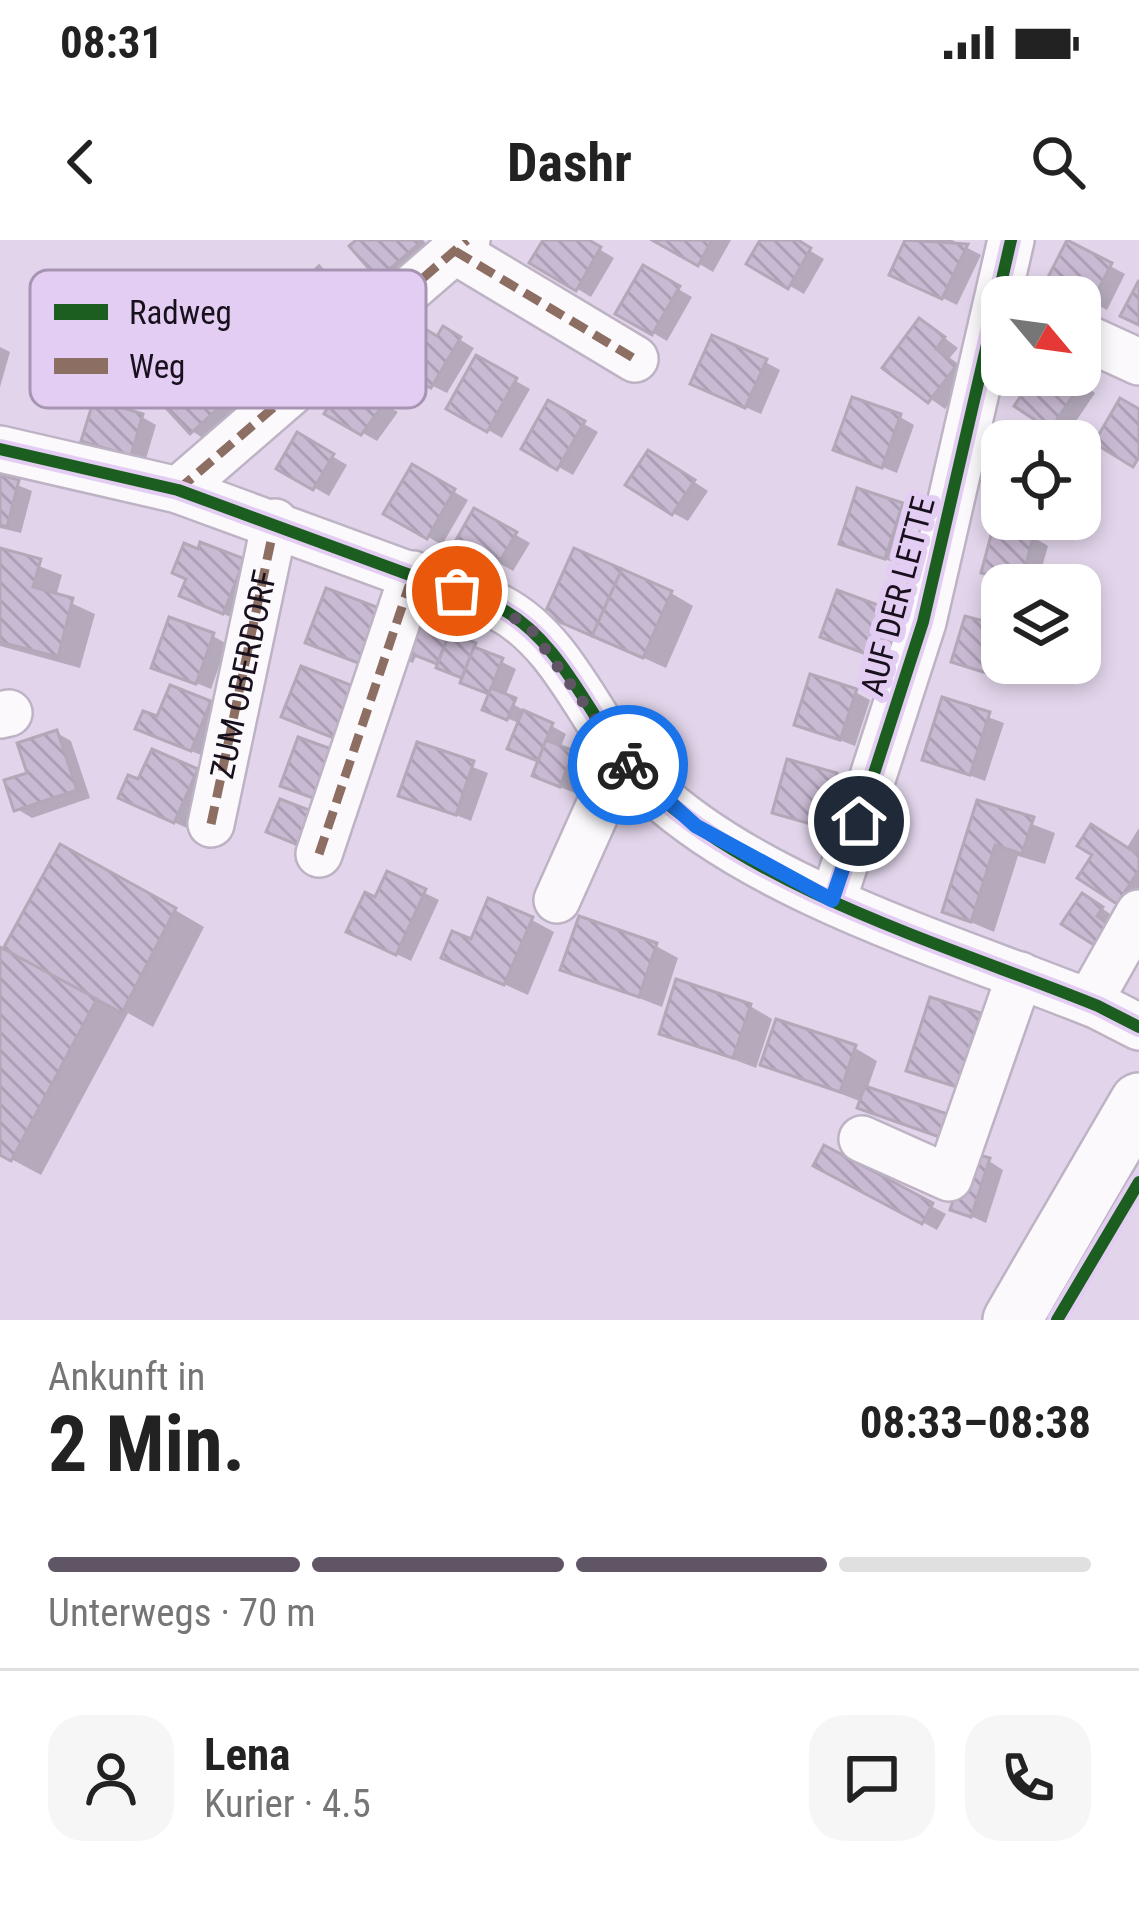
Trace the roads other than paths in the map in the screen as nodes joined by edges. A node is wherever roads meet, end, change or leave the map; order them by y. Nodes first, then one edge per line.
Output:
1 (1011, 240) edge
2 (461, 245) edge
3 (426, 275) edge
4 (1004, 276) edge
5 (1101, 345) edge
6 (634, 359) dead end
7 (1139, 362) edge
8 (981, 375) edge
9 (273, 408) edge
10 (0, 449) edge
11 (178, 490) junction
12 (274, 522) junction
13 (413, 574) junction
14 (621, 757) junction
15 (211, 824) dead end
16 (319, 854) dead end
17 (556, 900) dead end
18 (832, 900) junction
19 (1139, 913) edge
20 (1139, 962) edge
21 (1020, 975) junction
22 (1112, 1013) edge
23 (1139, 1102) edge
24 (862, 1139) dead end
25 (1012, 1320) edge

1 - 4 street, AUF DER LETTE
2 - 3 street
2 - 6 street
5 - 7 street
8 - 18 street, AUF DER LETTE
9 - 11 street
10 - 11 street, ZUM OBERDORF
11 - 12 street, ZUM OBERDORF
12 - 13 street, ZUM OBERDORF
12 - 15 street, ZUM OBERDORF
13 - 14 street, ZUM OBERDORF
13 - 16 street
14 - 17 street
14 - 18 street, ZUM OBERDORF
18 - 21 street, ZUM OBERDORF
19 - 22 street
20 - 22 street
21 - 22 street, ZUM OBERDORF
21 - 24 street
23 - 25 main road

